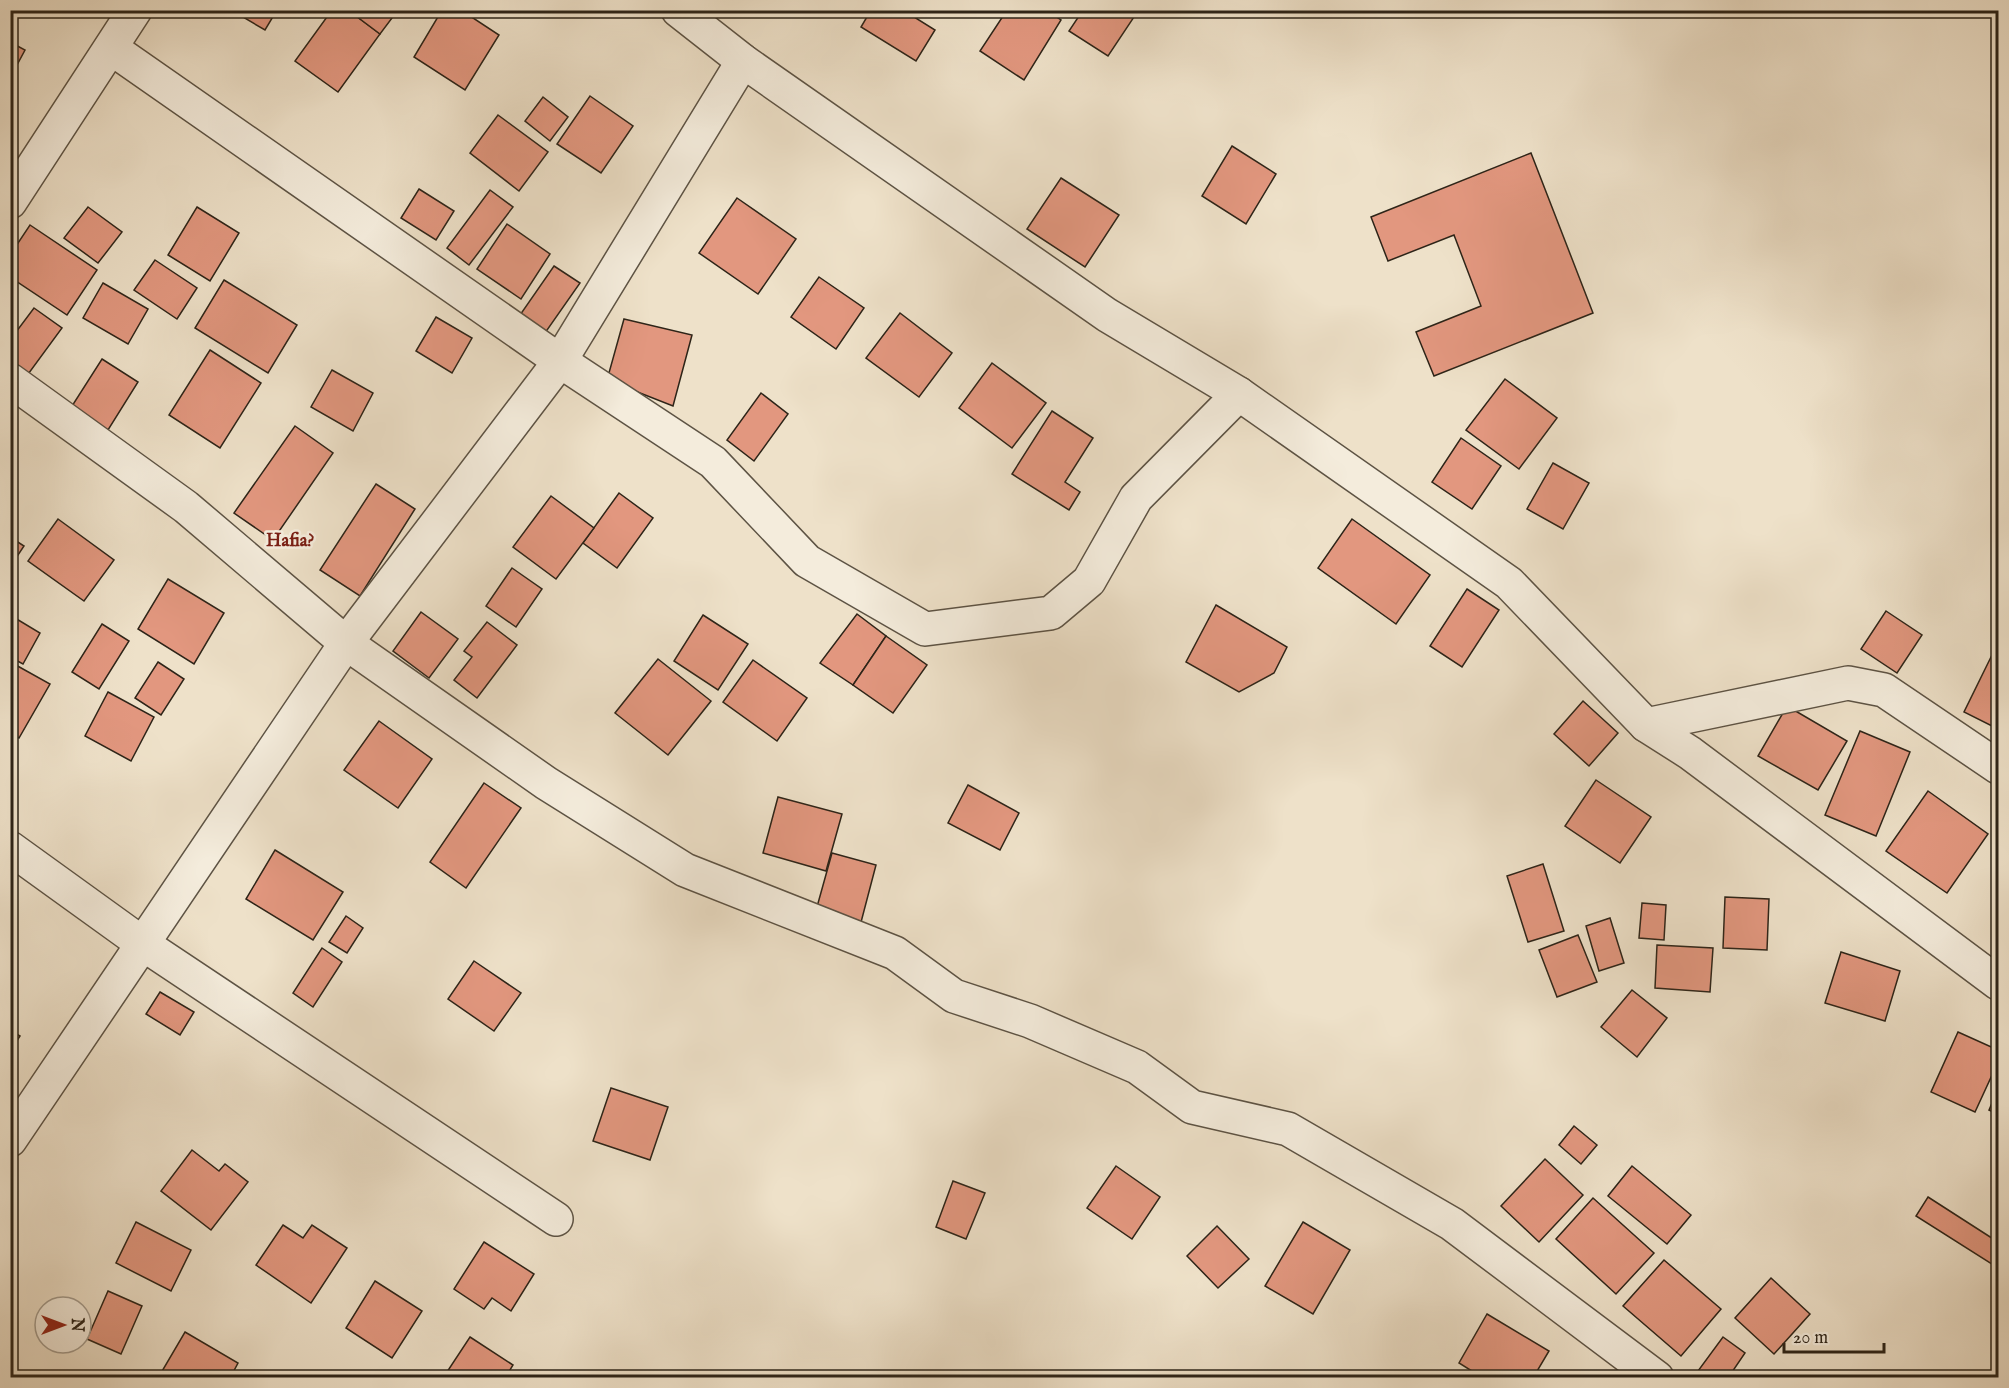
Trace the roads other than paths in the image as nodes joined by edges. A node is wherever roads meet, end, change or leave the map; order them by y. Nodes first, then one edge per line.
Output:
1 (135, 10) edge
2 (678, 10) edge
3 (111, 48) junction
4 (743, 61) junction
5 (10, 202) edge
6 (560, 361) junction
7 (10, 380) edge
8 (1239, 394) junction
9 (346, 643) junction
10 (1646, 724) junction
11 (1998, 767) edge
12 (10, 848) edge
13 (143, 944) junction
14 (1998, 983) edge
15 (10, 1140) edge
16 (556, 1219) dead end
17 (1657, 1377) edge

1 - 3 street
2 - 4 street
3 - 5 street
3 - 6 street
4 - 6 street
4 - 8 street
6 - 8 street
6 - 9 street
7 - 9 street
8 - 10 street
9 - 13 street
9 - 17 street
10 - 11 street
10 - 14 street
12 - 13 street
13 - 15 street
13 - 16 street

